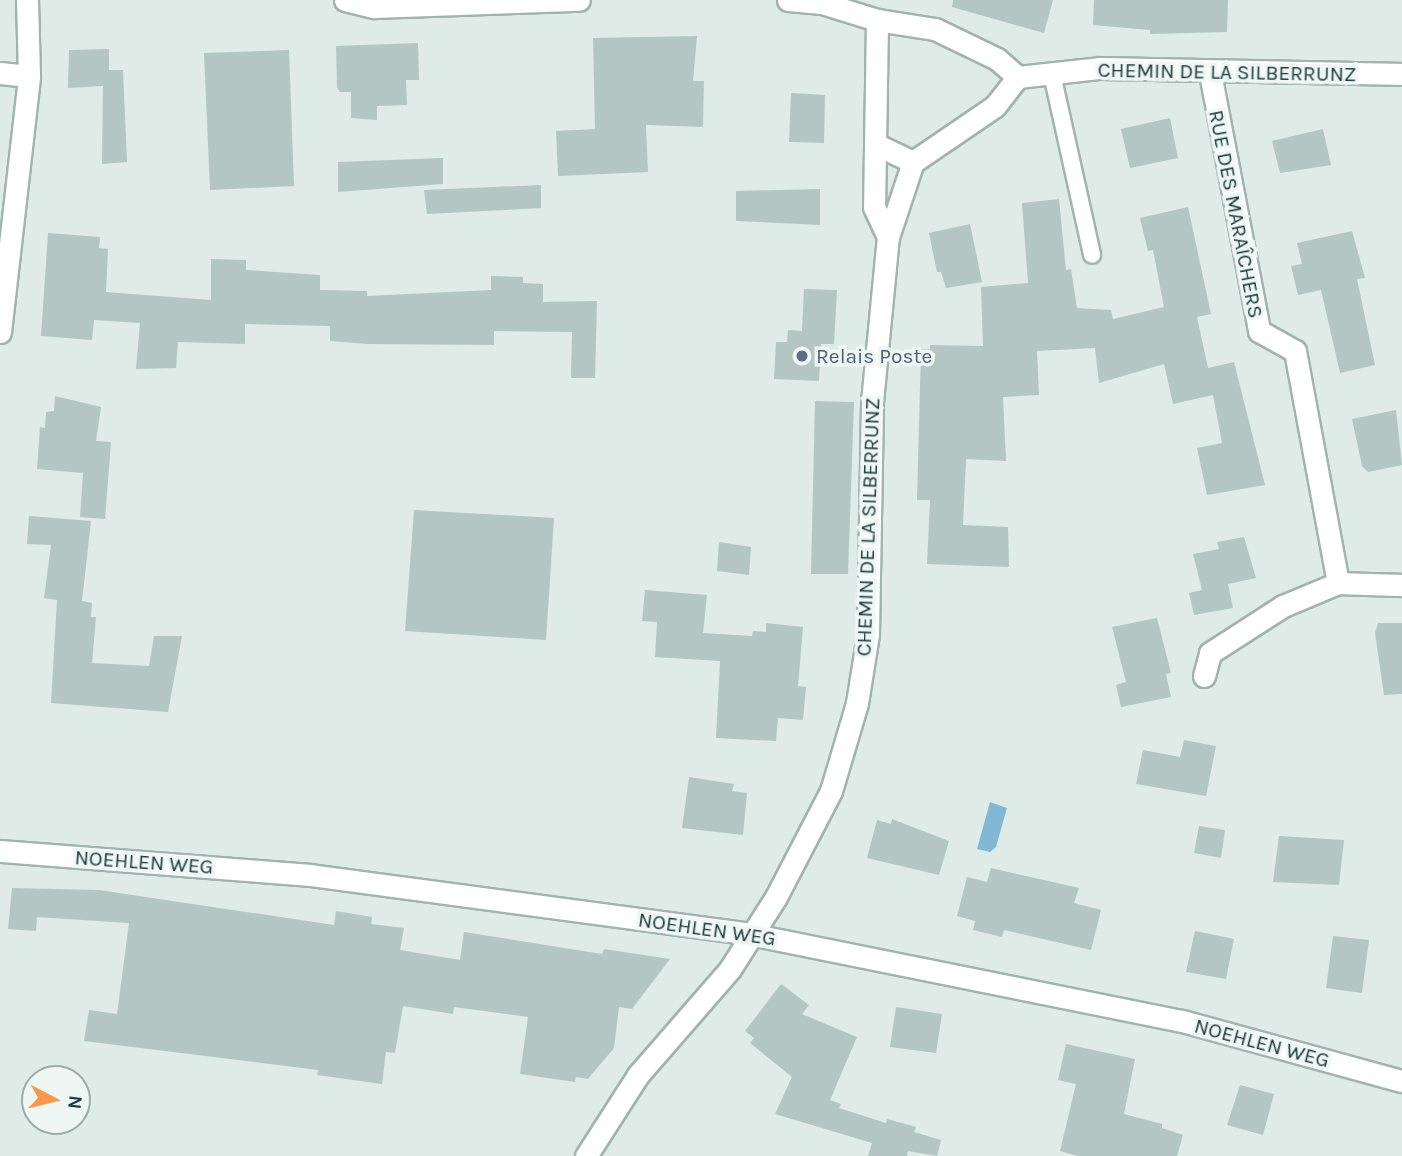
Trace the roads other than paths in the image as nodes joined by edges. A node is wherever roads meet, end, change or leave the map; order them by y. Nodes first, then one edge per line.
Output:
1 (27, 0) edge
2 (345, 0) edge
3 (579, 0) edge
4 (788, 0) edge
5 (877, 20) junction
6 (0, 73) edge
7 (1210, 73) junction
8 (1052, 74) junction
9 (1402, 74) edge
10 (29, 76) junction
11 (1018, 78) junction
12 (876, 144) junction
13 (912, 162) junction
14 (888, 237) junction
15 (1092, 255) dead end
16 (0, 332) edge
17 (1338, 583) junction
18 (1402, 585) edge
19 (1204, 676) dead end
20 (0, 851) edge
21 (751, 934) junction
22 (1402, 1081) edge
23 (586, 1156) edge

1 - 10 street
2 - 3 street
4 - 5 street
5 - 11 street
5 - 12 street, CHEMIN DE LA SILBERRUNZ
6 - 10 street
7 - 8 street, CHEMIN DE LA SILBERRUNZ
7 - 9 street, CHEMIN DE LA SILBERRUNZ
7 - 17 street, RUE DES MARAÎCHERS
8 - 11 street, CHEMIN DE LA SILBERRUNZ
8 - 15 lane
10 - 16 street
11 - 13 street
12 - 13 street
12 - 14 street, CHEMIN DE LA SILBERRUNZ
13 - 14 street, CHEMIN DE LA SILBERRUNZ
14 - 21 street, CHEMIN DE LA SILBERRUNZ
17 - 18 street
17 - 19 street
20 - 21 street, NOEHLEN WEG
21 - 22 street, NOEHLEN WEG
21 - 23 street, CHEMIN DE LA SILBERRUNZ

